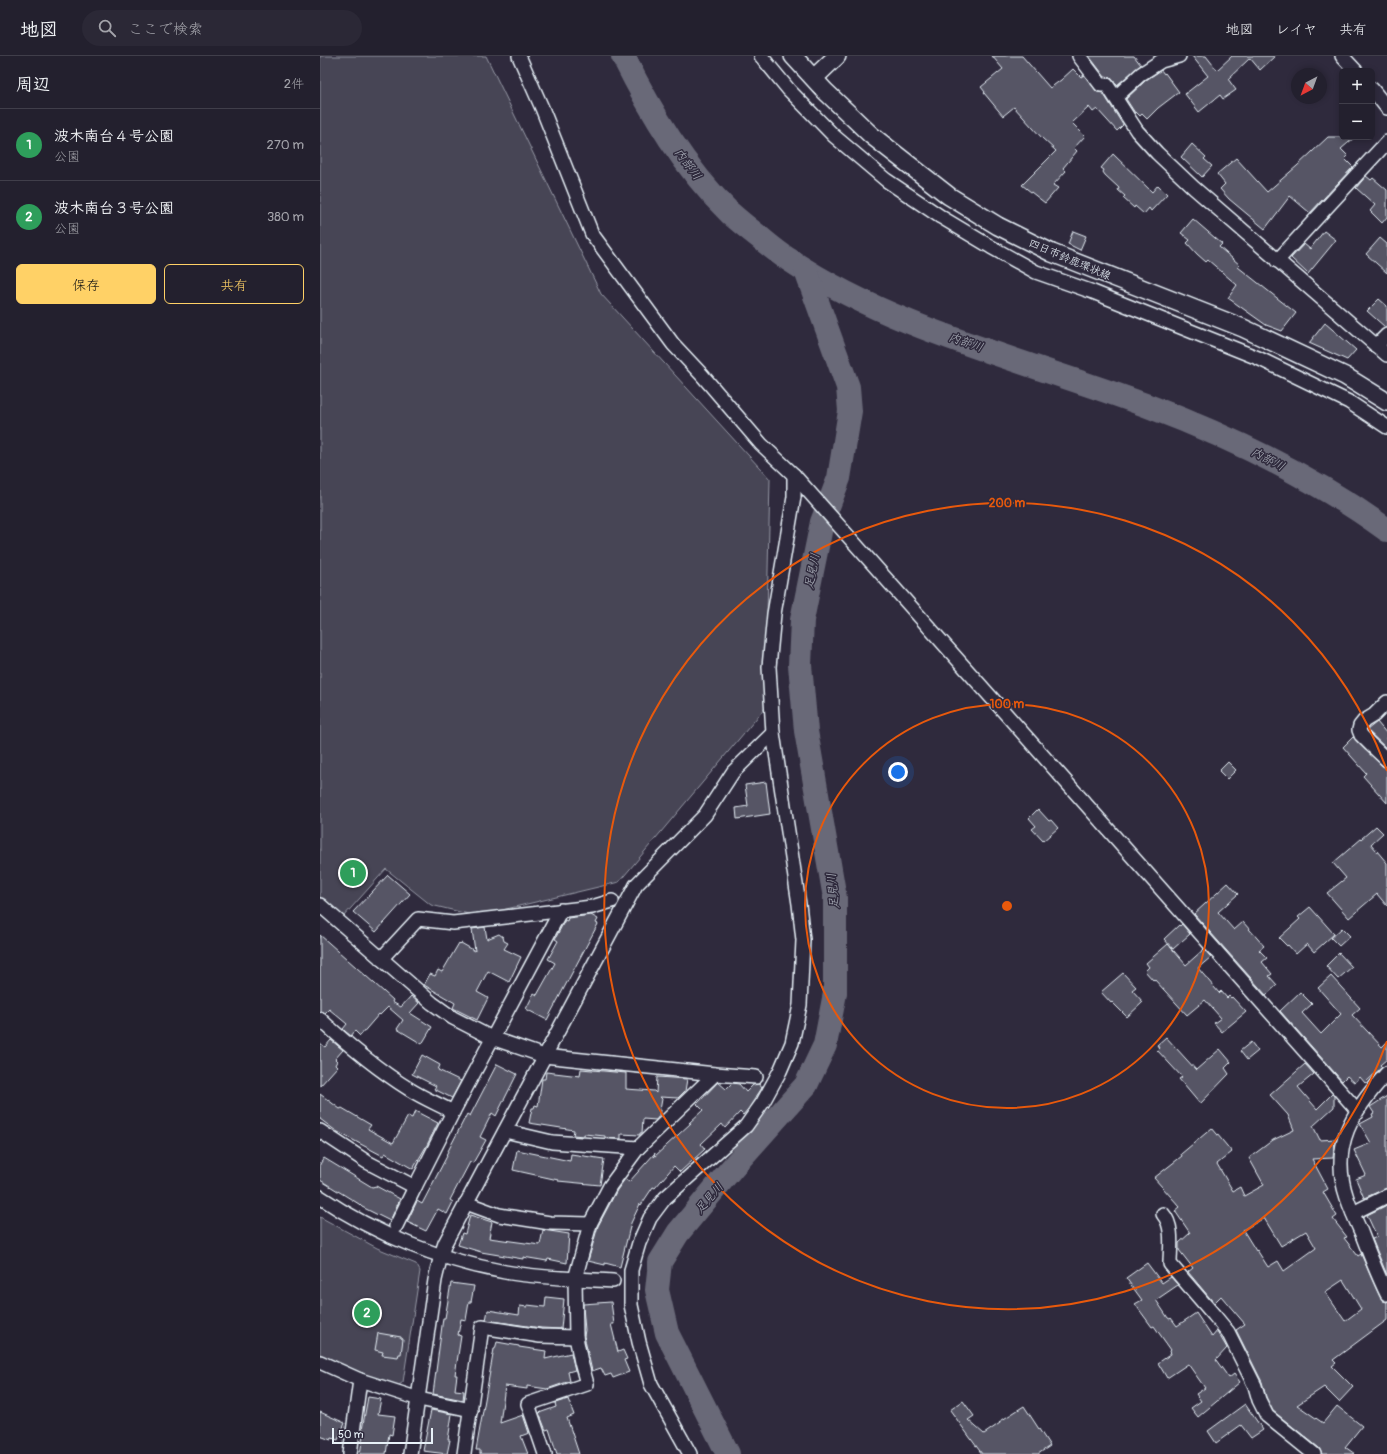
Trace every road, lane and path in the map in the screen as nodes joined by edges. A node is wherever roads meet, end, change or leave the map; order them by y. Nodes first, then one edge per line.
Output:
1 (519, 56) edge
2 (761, 56) edge
3 (793, 56) edge
4 (837, 56) edge
5 (1079, 56) edge
6 (1179, 56) edge
7 (1342, 56) edge
8 (1353, 68) edge
9 (814, 78) junction
10 (1375, 94) edge
11 (1116, 96) junction
12 (1387, 108) edge
13 (1387, 142) edge
14 (1277, 261) junction
15 (1387, 335) edge
16 (1376, 346) junction
17 (1387, 356) edge
18 (1387, 402) edge
19 (1387, 426) edge
20 (796, 478) junction
21 (1387, 702) edge
22 (773, 733) junction
23 (1387, 760) edge
24 (612, 901) dead end
25 (320, 905) edge
26 (561, 910) junction
27 (381, 959) junction
28 (320, 1019) edge
29 (492, 1038) junction
30 (544, 1056) junction
31 (1387, 1073) edge
32 (715, 1074) junction
33 (756, 1077) dead end
34 (1357, 1110) junction
35 (453, 1112) junction
36 (320, 1131) edge
37 (505, 1131) junction
38 (638, 1148) junction
39 (415, 1187) junction
40 (1387, 1196) edge
41 (320, 1198) edge
42 (466, 1203) junction
43 (1353, 1213) junction
44 (1163, 1214) dead end
45 (590, 1224) junction
46 (396, 1226) dead end
47 (441, 1255) junction
48 (575, 1279) junction
49 (613, 1281) dead end
50 (1387, 1292) edge
51 (576, 1337) junction
52 (320, 1362) edge
53 (360, 1380) junction
54 (419, 1399) junction
55 (471, 1410) junction
56 (350, 1454) edge
57 (410, 1454) edge
58 (464, 1454) edge
59 (545, 1454) edge
60 (690, 1454) edge
61 (1314, 1454) edge

1 - 20 street
2 - 19 street
3 - 9 main road, 四日市鈴鹿環状線
4 - 9 main road
5 - 11 street
6 - 11 street
7 - 8 street
9 - 18 main road, 四日市鈴鹿環状線
10 - 12 street
11 - 14 street
13 - 14 street
14 - 16 street
15 - 16 street
16 - 17 street
20 - 22 street
20 - 34 street
21 - 23 street
22 - 30 street
22 - 60 street
24 - 26 street
25 - 27 street
26 - 27 street
26 - 29 street
27 - 29 street
28 - 35 street
29 - 30 street
29 - 35 street
30 - 32 street
30 - 37 street
31 - 34 street
32 - 33 street
32 - 38 street
34 - 43 street
35 - 39 street
36 - 39 street
37 - 38 street
37 - 42 street
38 - 45 street
39 - 46 street
40 - 43 street
41 - 47 street
42 - 45 street
42 - 47 street
43 - 50 street
44 - 61 street
45 - 48 street
47 - 48 street
47 - 54 street
48 - 49 street
48 - 51 street
51 - 55 street
51 - 59 street
52 - 53 street
53 - 54 street
53 - 56 street
54 - 55 street
54 - 57 street
55 - 58 street

